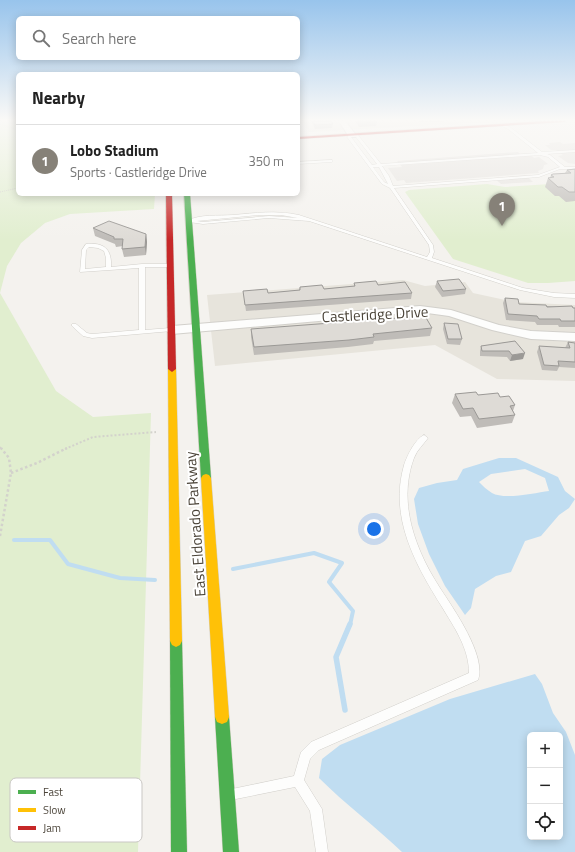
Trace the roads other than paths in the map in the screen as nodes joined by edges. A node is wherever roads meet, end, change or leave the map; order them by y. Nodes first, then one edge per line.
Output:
1 (331, 161) dead end
2 (367, 161) edge
3 (375, 161) edge
4 (450, 161) edge
5 (556, 161) edge
6 (300, 163) edge
7 (371, 166) junction
8 (379, 166) junction
9 (564, 168) junction
10 (575, 168) edge
11 (391, 187) junction
12 (169, 196) edge
13 (187, 196) edge
14 (188, 221) junction
15 (429, 258) junction
16 (170, 264) junction
17 (142, 266) junction
18 (108, 269) junction
19 (575, 296) edge
20 (74, 325) dead end
21 (196, 328) junction
22 (172, 330) junction
23 (142, 332) junction
24 (575, 337) edge
25 (424, 438) dead end
26 (298, 781) junction
27 (227, 795) junction
28 (179, 852) edge
29 (231, 852) edge
30 (322, 852) edge

1 - 6 lane
2 - 7 lane
3 - 8 lane
4 - 8 lane
5 - 9 lane
7 - 8 lane
7 - 11 lane
8 - 11 lane
9 - 10 lane
9 - 11 lane
11 - 15 lane
12 - 16 main road, East Eldorado Parkway
13 - 14 main road, East Eldorado Parkway
14 - 15 lane
14 - 21 main road, East Eldorado Parkway
15 - 19 lane
16 - 17 lane
16 - 22 main road, East Eldorado Parkway
17 - 18 lane
17 - 23 lane
18 - 18 lane
20 - 23 lane
21 - 22 street, Castleridge Drive
21 - 24 street, Castleridge Drive
21 - 27 main road, East Eldorado Parkway
22 - 23 lane
22 - 28 main road, East Eldorado Parkway
25 - 26 lane
26 - 27 lane
26 - 30 lane
27 - 29 main road, East Eldorado Parkway

